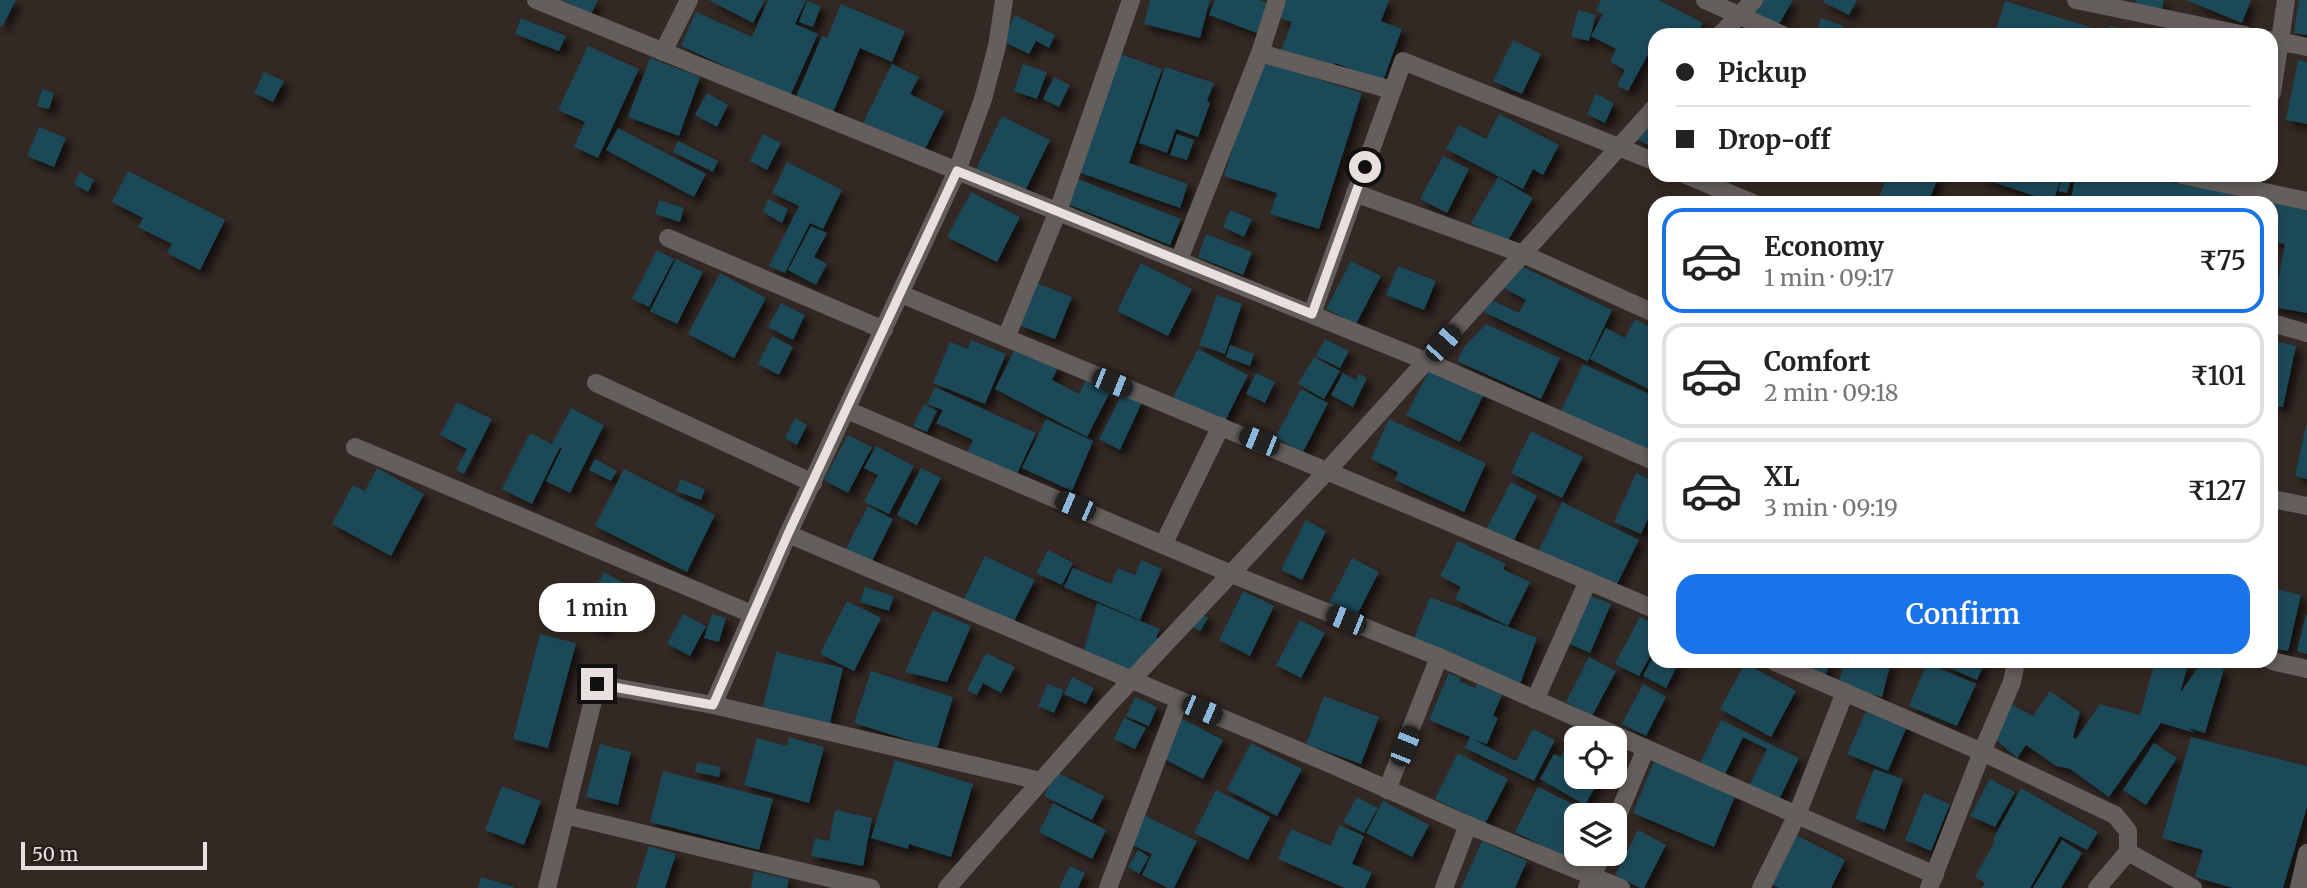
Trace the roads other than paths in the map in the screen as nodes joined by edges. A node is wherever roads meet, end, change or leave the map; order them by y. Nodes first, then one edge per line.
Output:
1 (536, 0) edge
2 (688, 0) edge
3 (1004, 0) edge
4 (1131, 0) edge
5 (1277, 0) edge
6 (1705, 0) edge
7 (1754, 0) edge
8 (2076, 0) edge
9 (2286, 0) edge
10 (1740, 14) junction
11 (1727, 28) edge
12 (1769, 28) edge
13 (2211, 28) edge
14 (2278, 33) edge
15 (2278, 41) edge
16 (2307, 47) edge
17 (663, 52) junction
18 (1260, 53) junction
19 (1392, 90) junction
20 (1648, 115) edge
21 (1619, 147) junction
22 (1648, 159) edge
23 (957, 171) junction
24 (1703, 182) edge
25 (2216, 182) edge
26 (2255, 190) edge
27 (1355, 193) junction
28 (1736, 196) edge
29 (2307, 201) edge
30 (1058, 211) junction
31 (668, 238) dead end
32 (1523, 254) junction
33 (1179, 260) junction
34 (901, 294) junction
35 (1648, 309) edge
36 (1312, 314) junction
37 (2278, 325) edge
38 (884, 330) junction
39 (2307, 333) edge
40 (1006, 338) junction
41 (1426, 361) junction
42 (596, 383) dead end
43 (847, 410) junction
44 (1221, 426) junction
45 (355, 447) dead end
46 (1648, 458) edge
47 (1328, 470) junction
48 (813, 483) junction
49 (2278, 500) edge
50 (2307, 506) edge
51 (788, 534) junction
52 (1163, 545) junction
53 (1229, 573) junction
54 (1588, 581) junction
55 (1648, 607) edge
56 (752, 614) junction
57 (1440, 657) junction
58 (2278, 662) edge
59 (1789, 668) edge
60 (2015, 668) edge
61 (2307, 668) edge
62 (1130, 680) junction
63 (1845, 692) junction
64 (1535, 700) junction
65 (1180, 701) junction
66 (713, 705) junction
67 (1646, 748) junction
68 (1982, 752) junction
69 (1041, 781) junction
70 (1387, 790) junction
71 (1623, 803) edge
72 (565, 815) junction
73 (1797, 815) junction
74 (1468, 825) junction
75 (2128, 852) junction
76 (2307, 853) edge
77 (1590, 882) edge
78 (1932, 882) edge
79 (950, 887) edge
80 (547, 888) edge
81 (871, 888) edge
82 (1108, 888) edge
83 (1444, 888) edge
84 (1621, 888) edge
85 (1761, 888) edge
86 (2097, 888) edge
87 (2193, 888) edge
88 (2299, 888) edge

1 - 17 street
2 - 17 street
3 - 23 street
4 - 30 street
5 - 18 street
6 - 10 street
7 - 10 street
8 - 13 street
9 - 14 street
10 - 11 street
10 - 12 street
15 - 16 street
17 - 23 street
18 - 19 street
18 - 33 street
19 - 21 street
19 - 27 street
20 - 21 street
21 - 22 street
21 - 32 street
23 - 30 street
23 - 34 street
24 - 28 street
25 - 26 street
26 - 29 street
27 - 32 street
27 - 36 street
30 - 33 street
30 - 40 street
31 - 38 street
32 - 35 street
32 - 41 street
33 - 36 street
34 - 38 street
34 - 40 street
36 - 41 street
37 - 39 street
38 - 43 street
40 - 44 street
41 - 46 street
41 - 47 street
42 - 48 street
43 - 48 street
43 - 52 street
44 - 47 street
44 - 52 street
45 - 56 street
47 - 53 street
47 - 54 street
48 - 51 street
49 - 50 street
51 - 56 street
51 - 62 street
52 - 53 street
53 - 57 street
53 - 62 street
54 - 55 street
54 - 64 street
56 - 66 street
57 - 64 street
57 - 70 street
58 - 61 street
59 - 63 street
60 - 68 street
62 - 65 street
62 - 69 street
63 - 68 street
63 - 73 street
64 - 67 street
65 - 70 street
65 - 82 street
66 - 69 street
66 - 72 street
67 - 71 street
67 - 73 street
68 - 75 street
68 - 78 street
69 - 79 street
70 - 74 street
72 - 80 street
72 - 81 street
73 - 78 street
73 - 85 street
74 - 77 street
74 - 83 street
75 - 86 street
75 - 87 street
76 - 88 street
77 - 84 street

